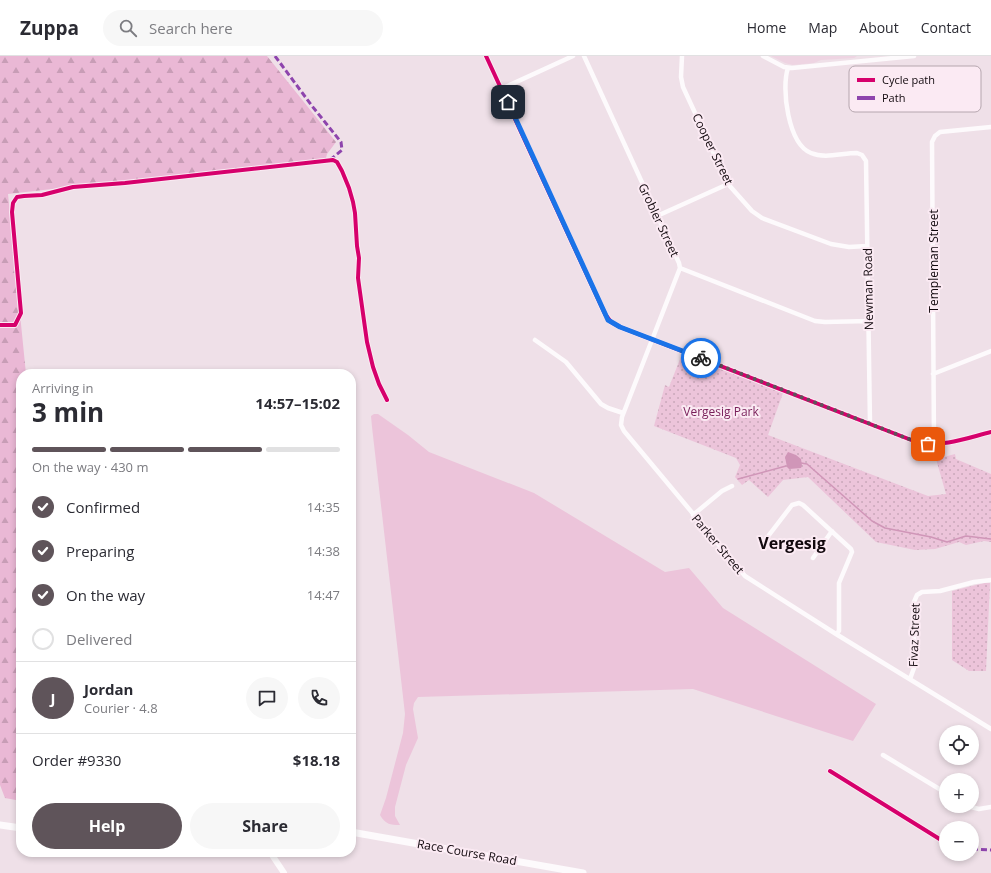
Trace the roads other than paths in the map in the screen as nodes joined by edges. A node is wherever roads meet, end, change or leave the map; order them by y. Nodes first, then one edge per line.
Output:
1 (486, 56) edge
2 (573, 56) edge
3 (584, 56) edge
4 (682, 56) edge
5 (763, 56) edge
6 (914, 56) edge
7 (863, 59) edge
8 (788, 68) junction
9 (502, 88) junction
10 (991, 127) edge
11 (728, 184) junction
12 (657, 216) junction
13 (867, 246) junction
14 (680, 268) junction
15 (869, 320) junction
16 (652, 339) junction
17 (535, 340) dead end
18 (991, 350) edge
19 (933, 374) junction
20 (623, 413) junction
21 (870, 424) junction
22 (991, 432) edge
23 (934, 445) junction
24 (732, 486) dead end
25 (693, 515) junction
26 (832, 530) junction
27 (769, 535) dead end
28 (813, 558) dead end
29 (991, 580) edge
30 (836, 634) junction
31 (910, 679) junction
32 (991, 730) edge
33 (883, 754) dead end
34 (939, 789) edge
35 (991, 807) edge
36 (979, 809) edge
37 (0, 825) edge
38 (16, 827) edge
39 (356, 833) edge
40 (273, 857) edge
41 (284, 873) edge
42 (583, 873) edge

1 - 9 street
2 - 9 street
3 - 12 street, Grobler Street
4 - 11 street, Cooper Street
5 - 8 street
6 - 7 street
7 - 8 street
8 - 13 street, Newman Road
9 - 16 street
10 - 19 street, Templeman Street
11 - 12 street
11 - 13 street, Cooper Street
12 - 14 street, Grobler Street
13 - 15 street, Newman Road
14 - 15 street, Grobler Street
14 - 16 street
15 - 21 street, Newman Road
16 - 20 street
16 - 21 street
17 - 20 street
18 - 19 street
19 - 23 street, Templeman Street
20 - 25 street, Parker Street
21 - 23 street
22 - 23 street
24 - 25 street
25 - 30 street, Parker Street
26 - 27 street
26 - 28 street
26 - 30 street
29 - 31 street, Fivaz Street
30 - 31 street, Parker Street
31 - 32 street, Parker Street
33 - 34 street
35 - 36 street
37 - 38 main road
39 - 42 main road, Race Course Road
40 - 41 main road

